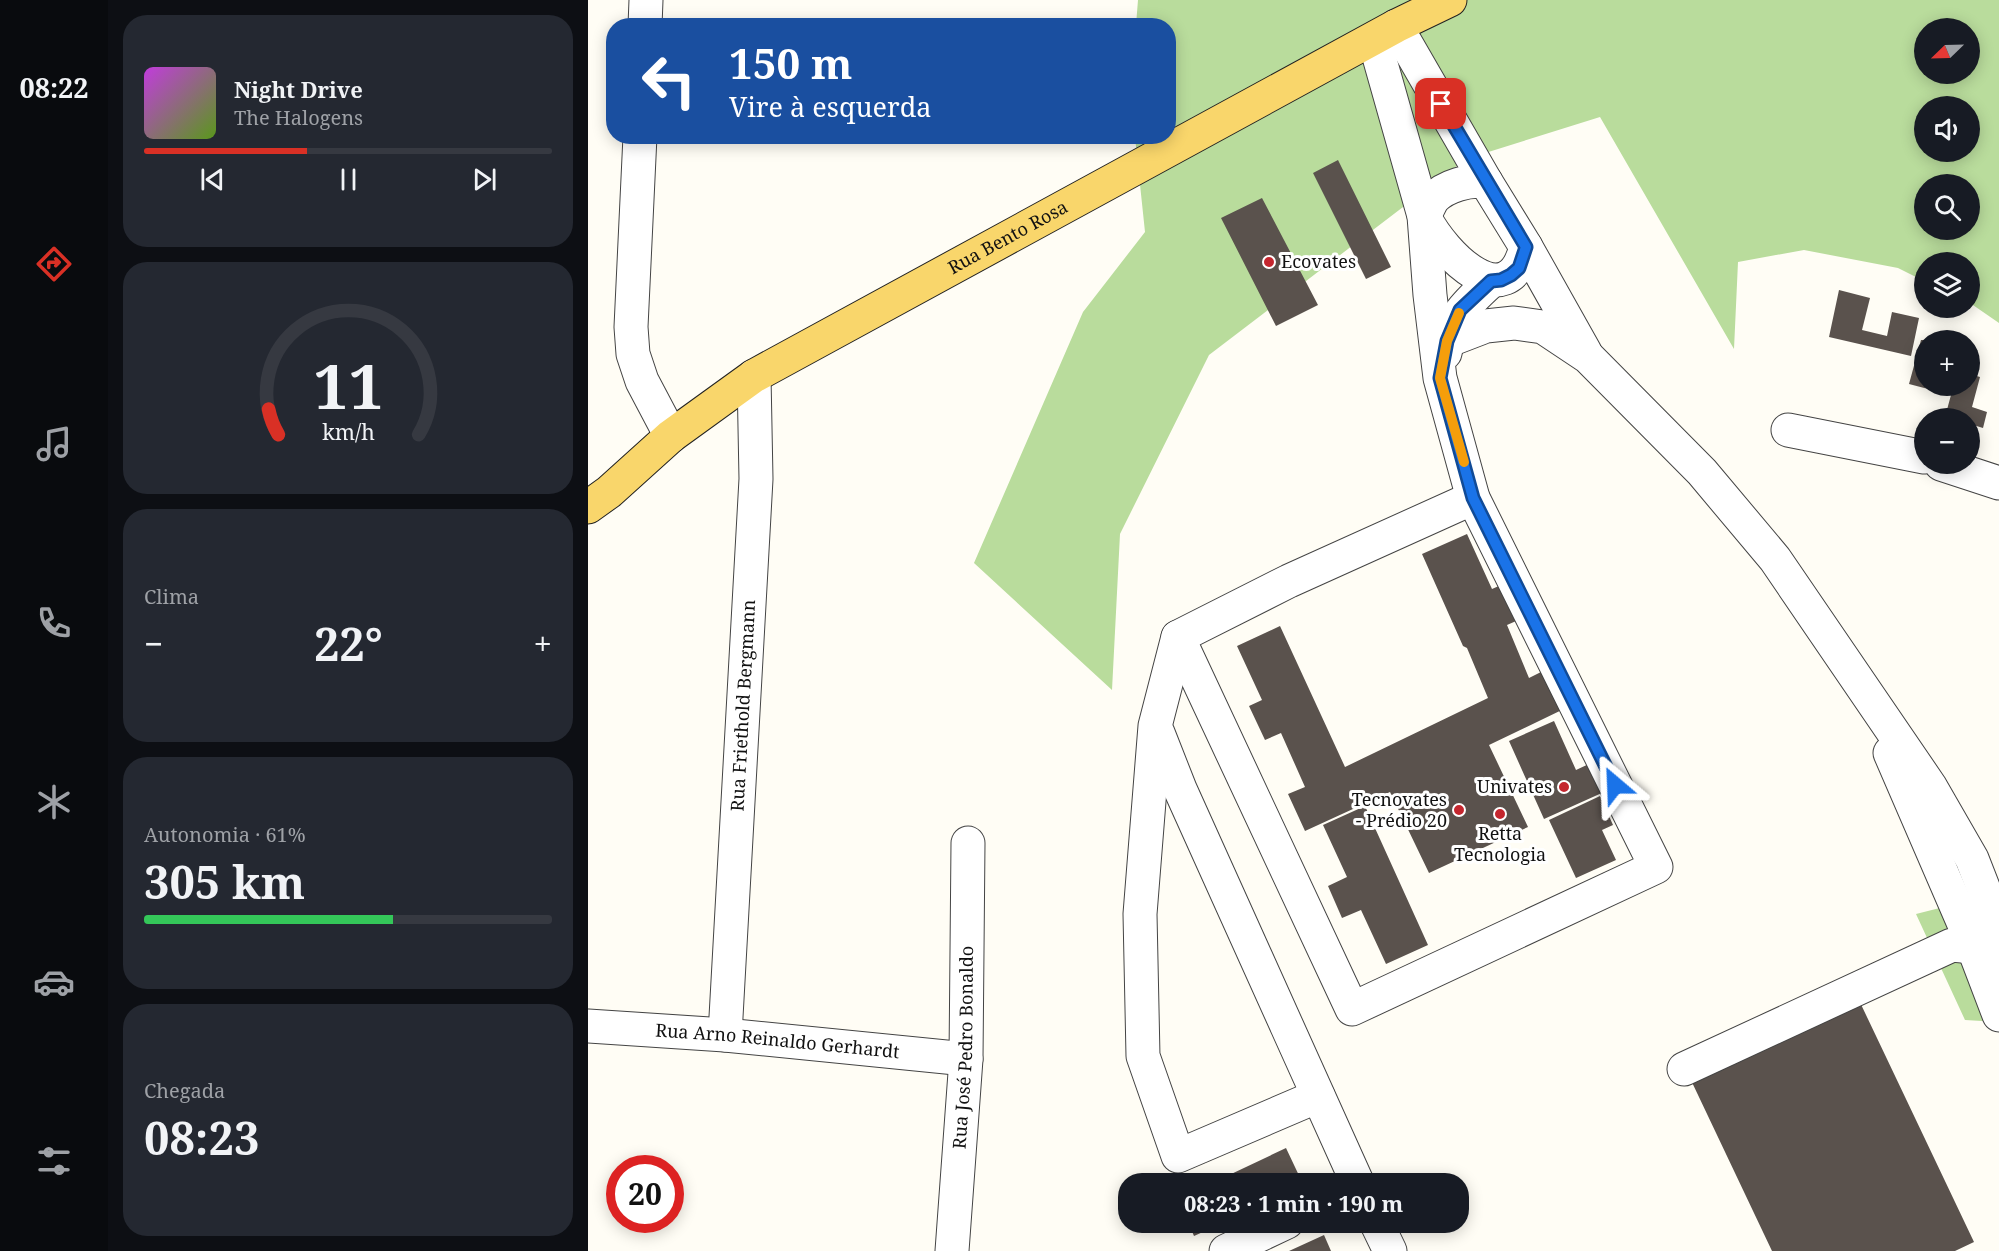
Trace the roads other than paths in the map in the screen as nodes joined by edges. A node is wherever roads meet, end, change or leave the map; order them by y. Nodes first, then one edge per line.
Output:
1 (646, 0) edge
2 (1450, 0) edge
3 (645, 18) edge
4 (1385, 33) junction
5 (640, 144) edge
6 (1486, 182) junction
7 (1424, 216) junction
8 (1526, 247) junction
9 (1491, 281) junction
10 (1447, 341) junction
11 (1588, 357) junction
12 (754, 375) junction
13 (1440, 378) junction
14 (1788, 430) dead end
15 (671, 436) junction
16 (1914, 455) edge
17 (1972, 474) edge
18 (1999, 483) edge
19 (1473, 498) junction
20 (588, 507) edge
21 (1178, 637) junction
22 (1861, 685) junction
23 (1155, 726) junction
24 (968, 843) dead end
25 (1999, 928) edge
26 (1986, 954) edge
27 (1999, 1015) edge
28 (588, 1026) edge
29 (725, 1035) junction
30 (966, 1059) junction
31 (1683, 1069) dead end
32 (1318, 1096) junction
33 (1353, 1173) edge
34 (1264, 1233) edge
35 (1381, 1233) edge
36 (952, 1251) edge
37 (1226, 1251) edge
38 (1390, 1251) edge

1 - 3 street
2 - 4 main road, Rua Bento Rosa
4 - 6 street
4 - 7 street
4 - 12 main road, Rua Bento Rosa
5 - 15 street
6 - 7 street
6 - 8 street
7 - 9 street
7 - 13 street
8 - 9 street
8 - 11 street
9 - 10 street
10 - 11 street
10 - 13 street
11 - 22 street
12 - 15 main road, Rua Bento Rosa
12 - 29 street, Rua Friethold Bergmann
13 - 19 street
14 - 16 street
15 - 20 main road, Rua Bento Rosa
17 - 18 street
19 - 21 street
19 - 21 street
21 - 23 street
22 - 25 street
22 - 26 street
23 - 32 street
23 - 32 street
24 - 30 street, Rua José Pedro Bonaldo
26 - 27 street
26 - 31 street
28 - 29 street, Rua Arno Reinaldo Gerhardt
29 - 30 street, Rua Arno Reinaldo Gerhardt
30 - 36 street, Rua José Pedro Bonaldo
32 - 33 street
34 - 37 street
35 - 38 street

